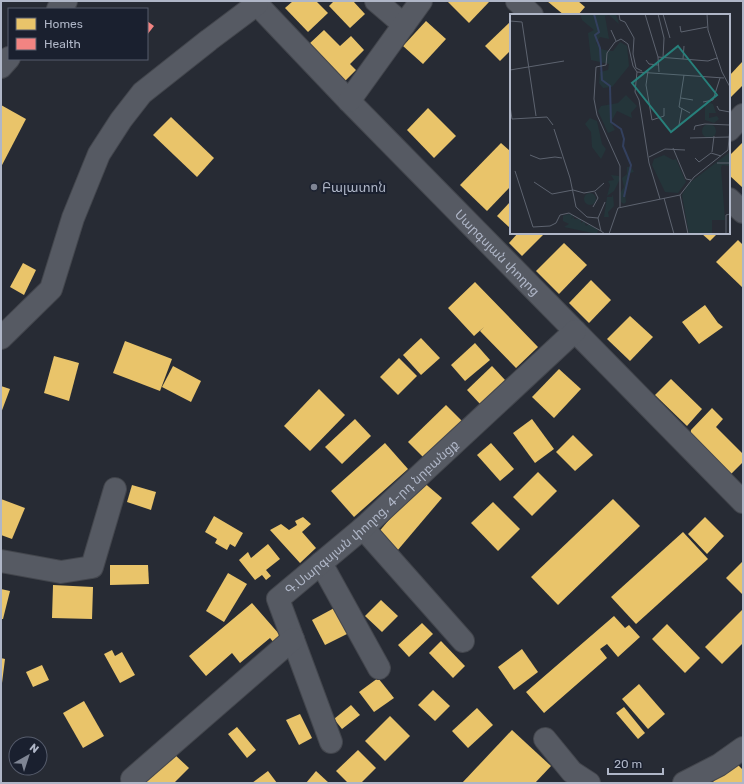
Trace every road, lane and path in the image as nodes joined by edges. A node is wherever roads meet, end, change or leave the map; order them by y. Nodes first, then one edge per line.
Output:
1 (376, 1) edge
2 (421, 1) edge
3 (517, 1) edge
4 (256, 3) edge
5 (531, 14) edge
6 (404, 25) junction
7 (8, 59) edge
8 (1, 67) edge
9 (349, 101) junction
10 (743, 115) edge
11 (730, 129) edge
12 (730, 200) edge
13 (743, 212) edge
14 (575, 331) junction
15 (1, 338) edge
16 (115, 489) dead end
17 (743, 502) edge
18 (363, 528) junction
19 (1, 561) edge
20 (321, 563) junction
21 (293, 639) junction
22 (463, 641) dead end
23 (379, 668) dead end
24 (545, 739) dead end
25 (331, 742) dead end
26 (743, 748) edge
27 (132, 779) dead end
28 (589, 783) edge
29 (684, 783) edge

1 - 6 street
2 - 6 street
3 - 5 street
4 - 9 street, Սարգսյան փողոց
4 - 15 street
6 - 9 street
7 - 8 street
9 - 14 street, Սարգսյան փողոց
10 - 11 street
12 - 13 street
14 - 17 street, Սարգսյան փողոց
14 - 18 street, Գ.Սարգսյան փողոց, 4-րդ նրբանցք
16 - 19 street
18 - 20 street, Գ.Սարգսյան փողոց, 4-րդ նրբանցք
18 - 22 street
20 - 21 street, Գ.Սարգսյան փողոց, 4-րդ նրբանցք
20 - 23 street
21 - 25 street, Գ.Սարգսյան փողոց, 4-րդ նրբանցք
21 - 27 street
24 - 28 street
26 - 29 street

